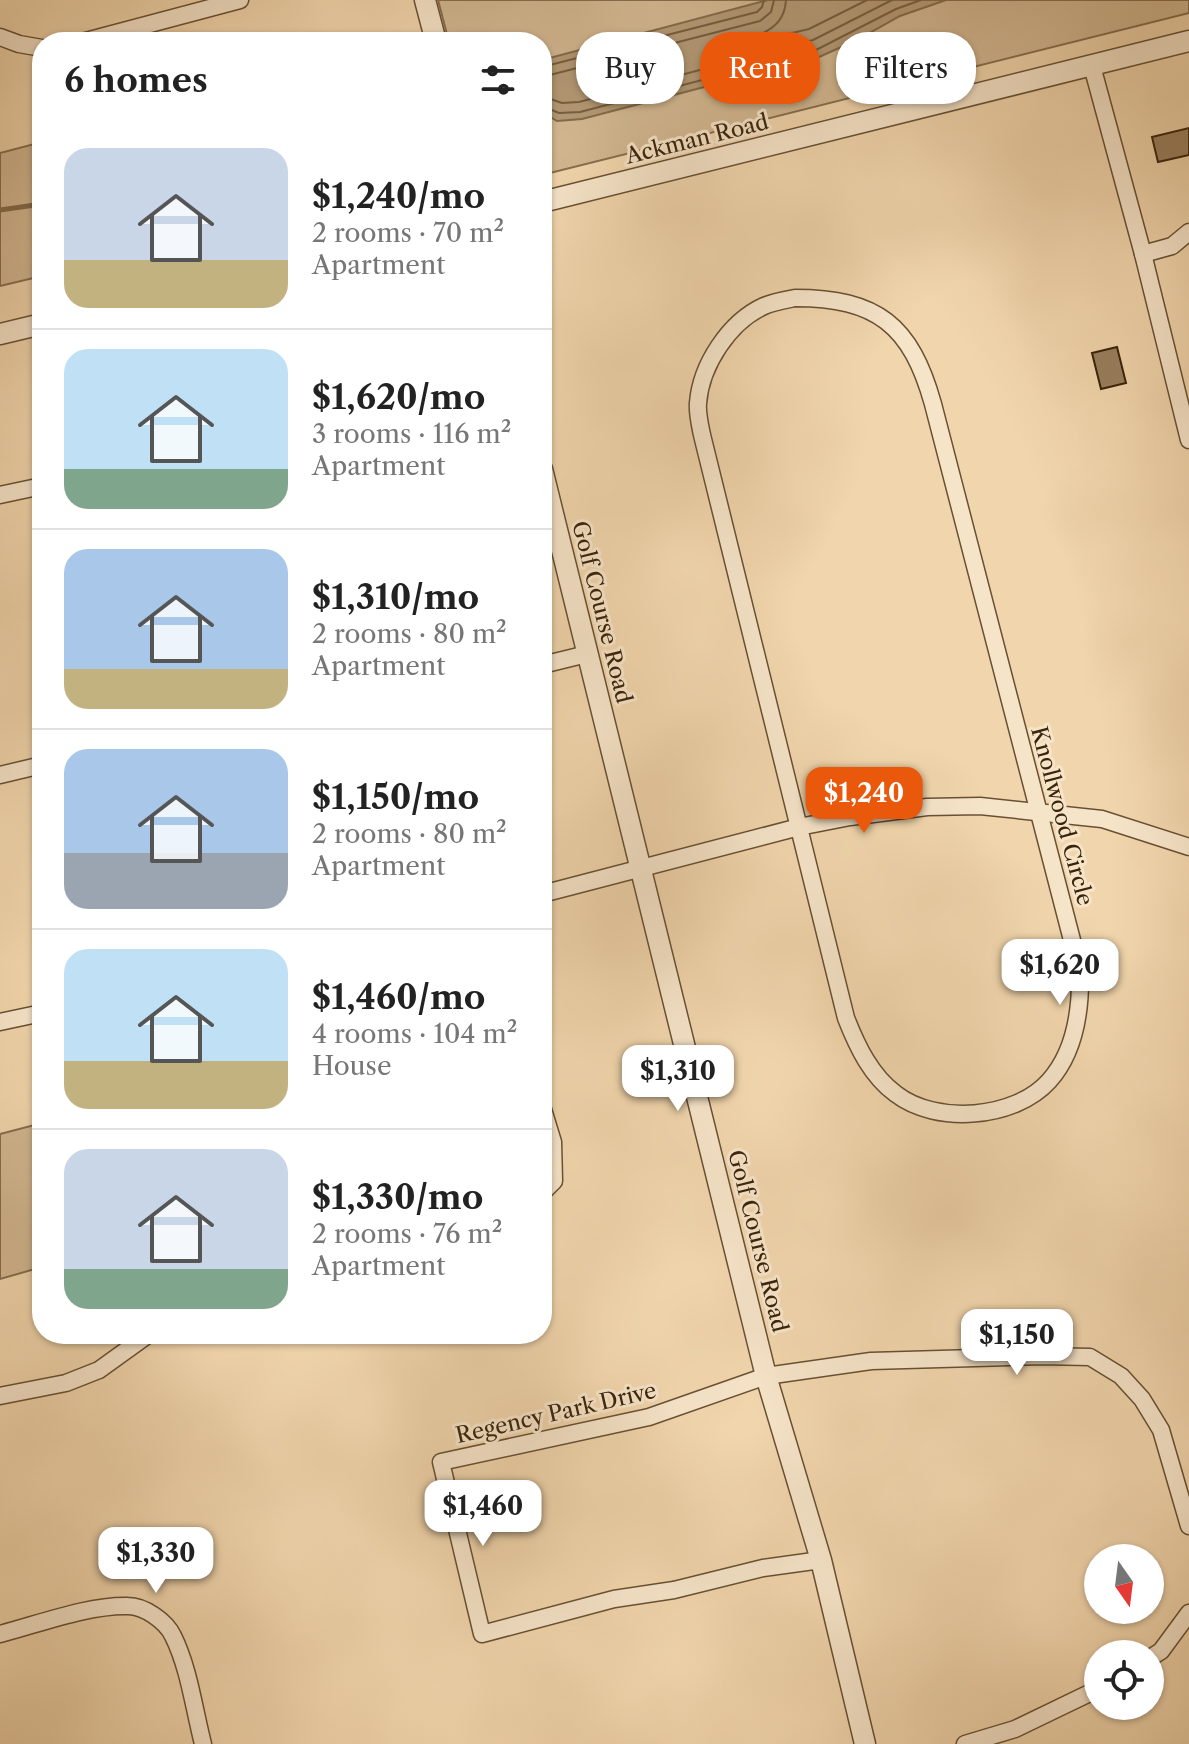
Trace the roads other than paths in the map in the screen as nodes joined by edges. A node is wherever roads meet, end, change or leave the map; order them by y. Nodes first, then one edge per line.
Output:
1 (240, 0) edge
2 (425, 0) edge
3 (120, 32) edge
4 (433, 32) edge
5 (0, 37) edge
6 (1189, 41) edge
7 (32, 46) edge
8 (1092, 66) junction
9 (552, 200) edge
10 (1189, 232) edge
11 (1172, 246) junction
12 (1189, 250) edge
13 (1143, 254) junction
14 (32, 326) edge
15 (0, 334) edge
16 (1189, 440) edge
17 (32, 488) edge
18 (0, 495) edge
19 (552, 510) edge
20 (587, 654) junction
21 (552, 663) edge
22 (32, 767) edge
23 (0, 775) edge
24 (1038, 811) junction
25 (799, 827) junction
26 (1189, 847) edge
27 (640, 868) junction
28 (552, 891) edge
29 (32, 1015) edge
30 (0, 1022) edge
31 (552, 1139) edge
32 (552, 1183) edge
33 (135, 1344) edge
34 (766, 1376) junction
35 (0, 1396) edge
36 (1189, 1526) edge
37 (821, 1560) junction
38 (1189, 1613) edge
39 (0, 1634) edge
40 (1164, 1647) edge
41 (1084, 1696) edge
42 (203, 1744) edge
43 (865, 1744) edge
44 (965, 1744) edge

1 - 3 street
2 - 4 street
5 - 7 street
6 - 8 street, Ackman Road
8 - 9 street, Ackman Road
8 - 13 street
10 - 11 street
11 - 12 street
11 - 13 street
13 - 16 street
14 - 15 street
17 - 18 street
19 - 20 street, Golf Course Road
20 - 21 street
20 - 27 street, Golf Course Road
22 - 23 street
24 - 25 street
24 - 25 street, Knollwood Circle
24 - 25 street, Knollwood Circle
24 - 26 street
25 - 27 street
27 - 28 street
27 - 34 street, Golf Course Road
29 - 30 street
31 - 32 street
33 - 35 street
34 - 36 street
34 - 37 street, Golf Course Road
34 - 37 street, Regency Park Drive
37 - 43 street, Golf Course Road
38 - 40 street
39 - 42 street
41 - 44 street

